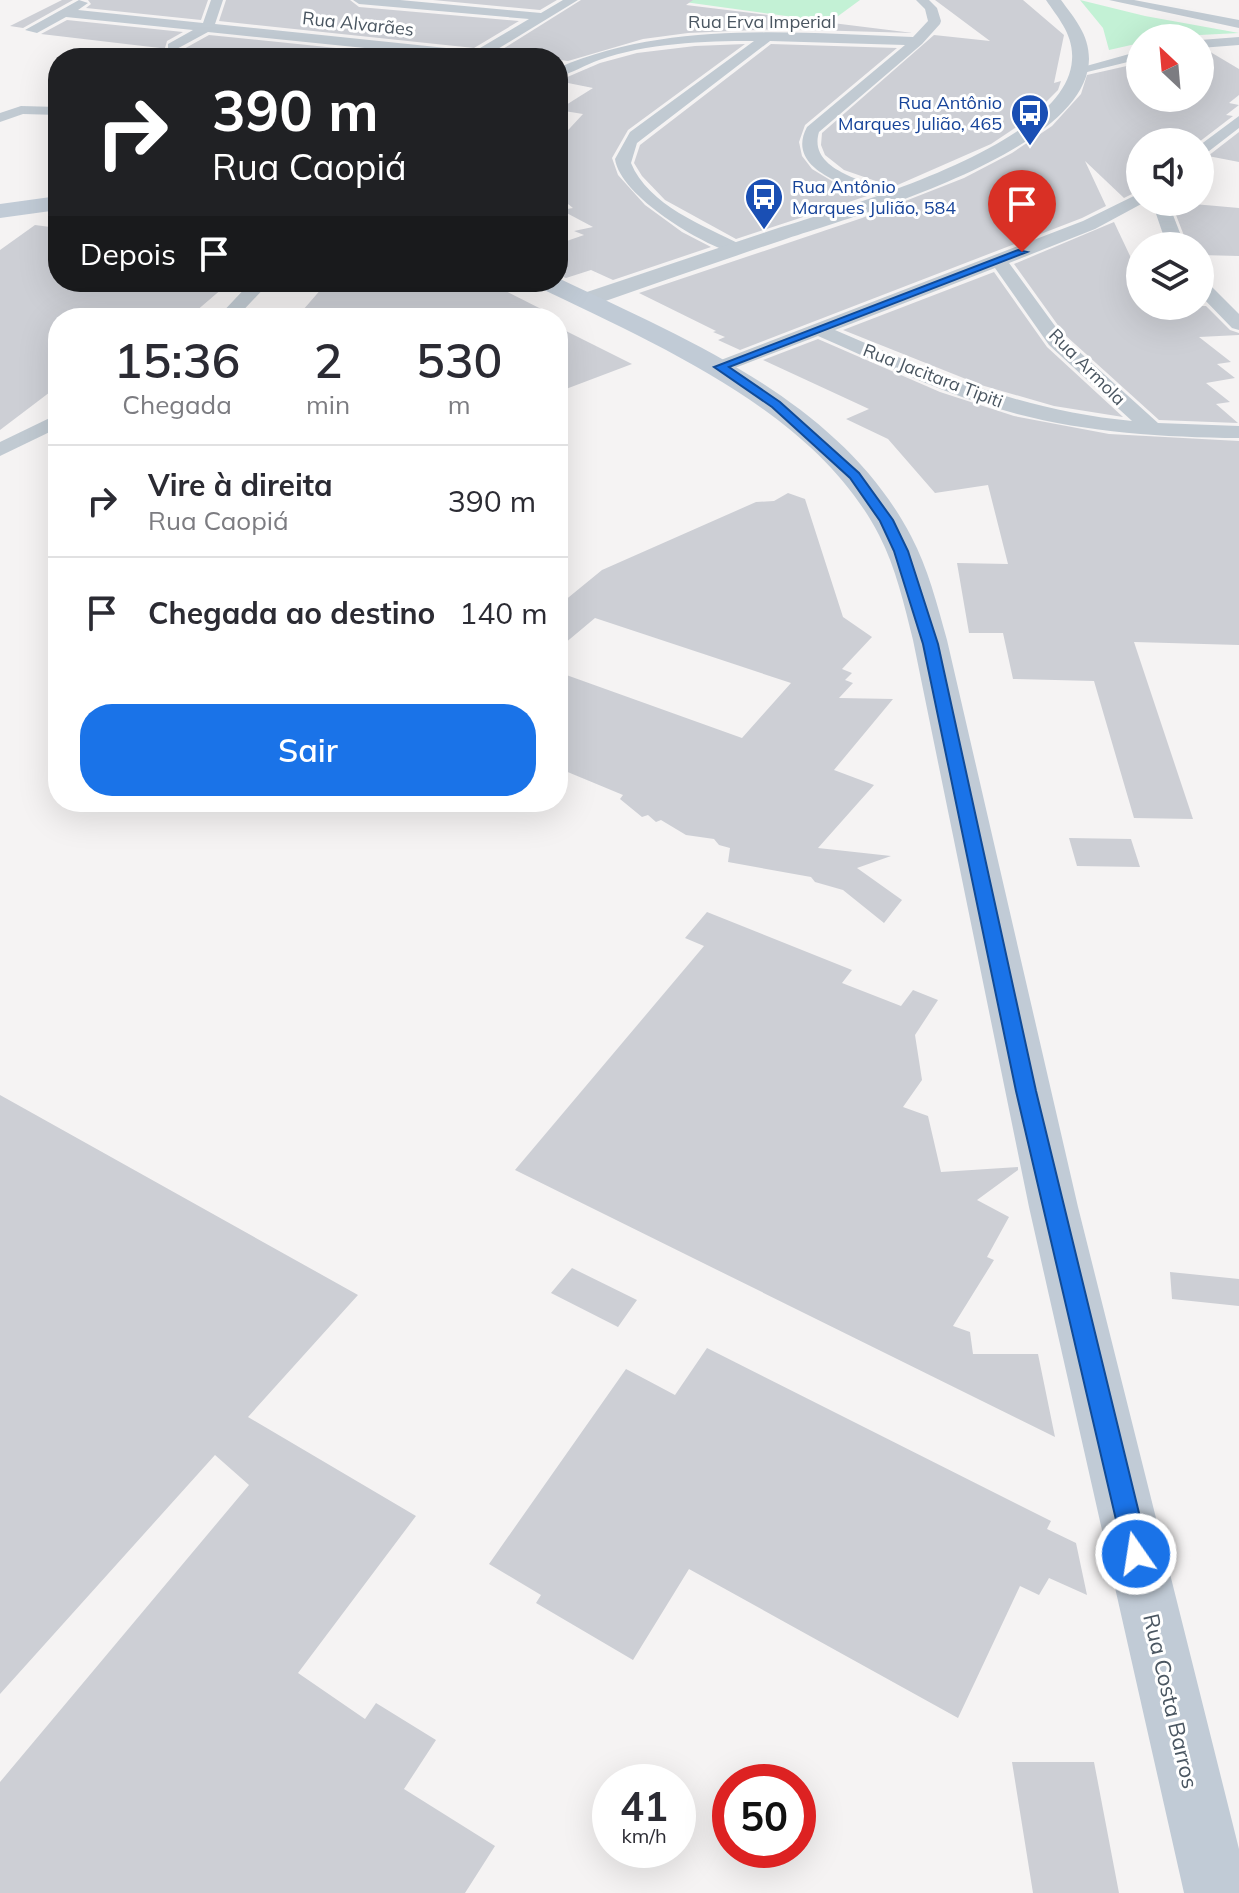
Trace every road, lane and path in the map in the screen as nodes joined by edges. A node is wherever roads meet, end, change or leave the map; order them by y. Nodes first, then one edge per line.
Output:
1 (87, 0) edge
2 (217, 0) edge
3 (359, 0) edge
4 (572, 0) edge
5 (922, 0) edge
6 (1053, 0) edge
7 (1115, 0) edge
8 (66, 13) junction
9 (544, 17) junction
10 (1239, 24) edge
11 (207, 27) junction
12 (32, 30) dead end
13 (765, 39) junction
14 (917, 41) junction
15 (1239, 41) edge
16 (1214, 43) edge
17 (173, 47) dead end
18 (410, 48) edge
19 (490, 48) edge
20 (1126, 58) edge
21 (568, 67) edge
22 (1079, 70) junction
23 (48, 103) edge
24 (0, 118) edge
25 (1239, 120) edge
26 (1214, 141) edge
27 (891, 196) junction
28 (48, 204) edge
29 (1126, 205) edge
30 (0, 211) edge
31 (736, 249) junction
32 (999, 261) junction
33 (251, 292) edge
34 (568, 292) edge
35 (1214, 299) edge
36 (586, 300) junction
37 (236, 308) edge
38 (1239, 324) edge
39 (820, 330) junction
40 (720, 367) junction
41 (48, 425) edge
42 (1152, 429) junction
43 (1239, 432) edge
44 (0, 450) edge
45 (1217, 1893) edge

1 - 8 street
2 - 11 street
3 - 9 street
4 - 9 street
5 - 14 street
6 - 22 street
7 - 10 street
8 - 11 street, Rua Alvarães
8 - 12 street
9 - 19 street
11 - 17 street
11 - 18 street, Rua Alvarães
13 - 14 street, Rua Erva Imperial
13 - 21 street, Rua Erva Imperial
13 - 31 street
14 - 27 street
15 - 16 street
20 - 22 street
22 - 27 street
23 - 24 street
25 - 26 street
27 - 31 street
28 - 30 main road
29 - 32 street
31 - 36 street
32 - 39 street
32 - 42 street, Rua Armola
33 - 37 street
34 - 36 main road, Rua Costa Barros
35 - 38 street
36 - 40 main road, Rua Costa Barros
39 - 40 street
39 - 42 street, Rua Jacitara Tipiti
40 - 45 main road, Rua Costa Barros
41 - 44 street
42 - 43 street, Rua Jacitara Tipiti

